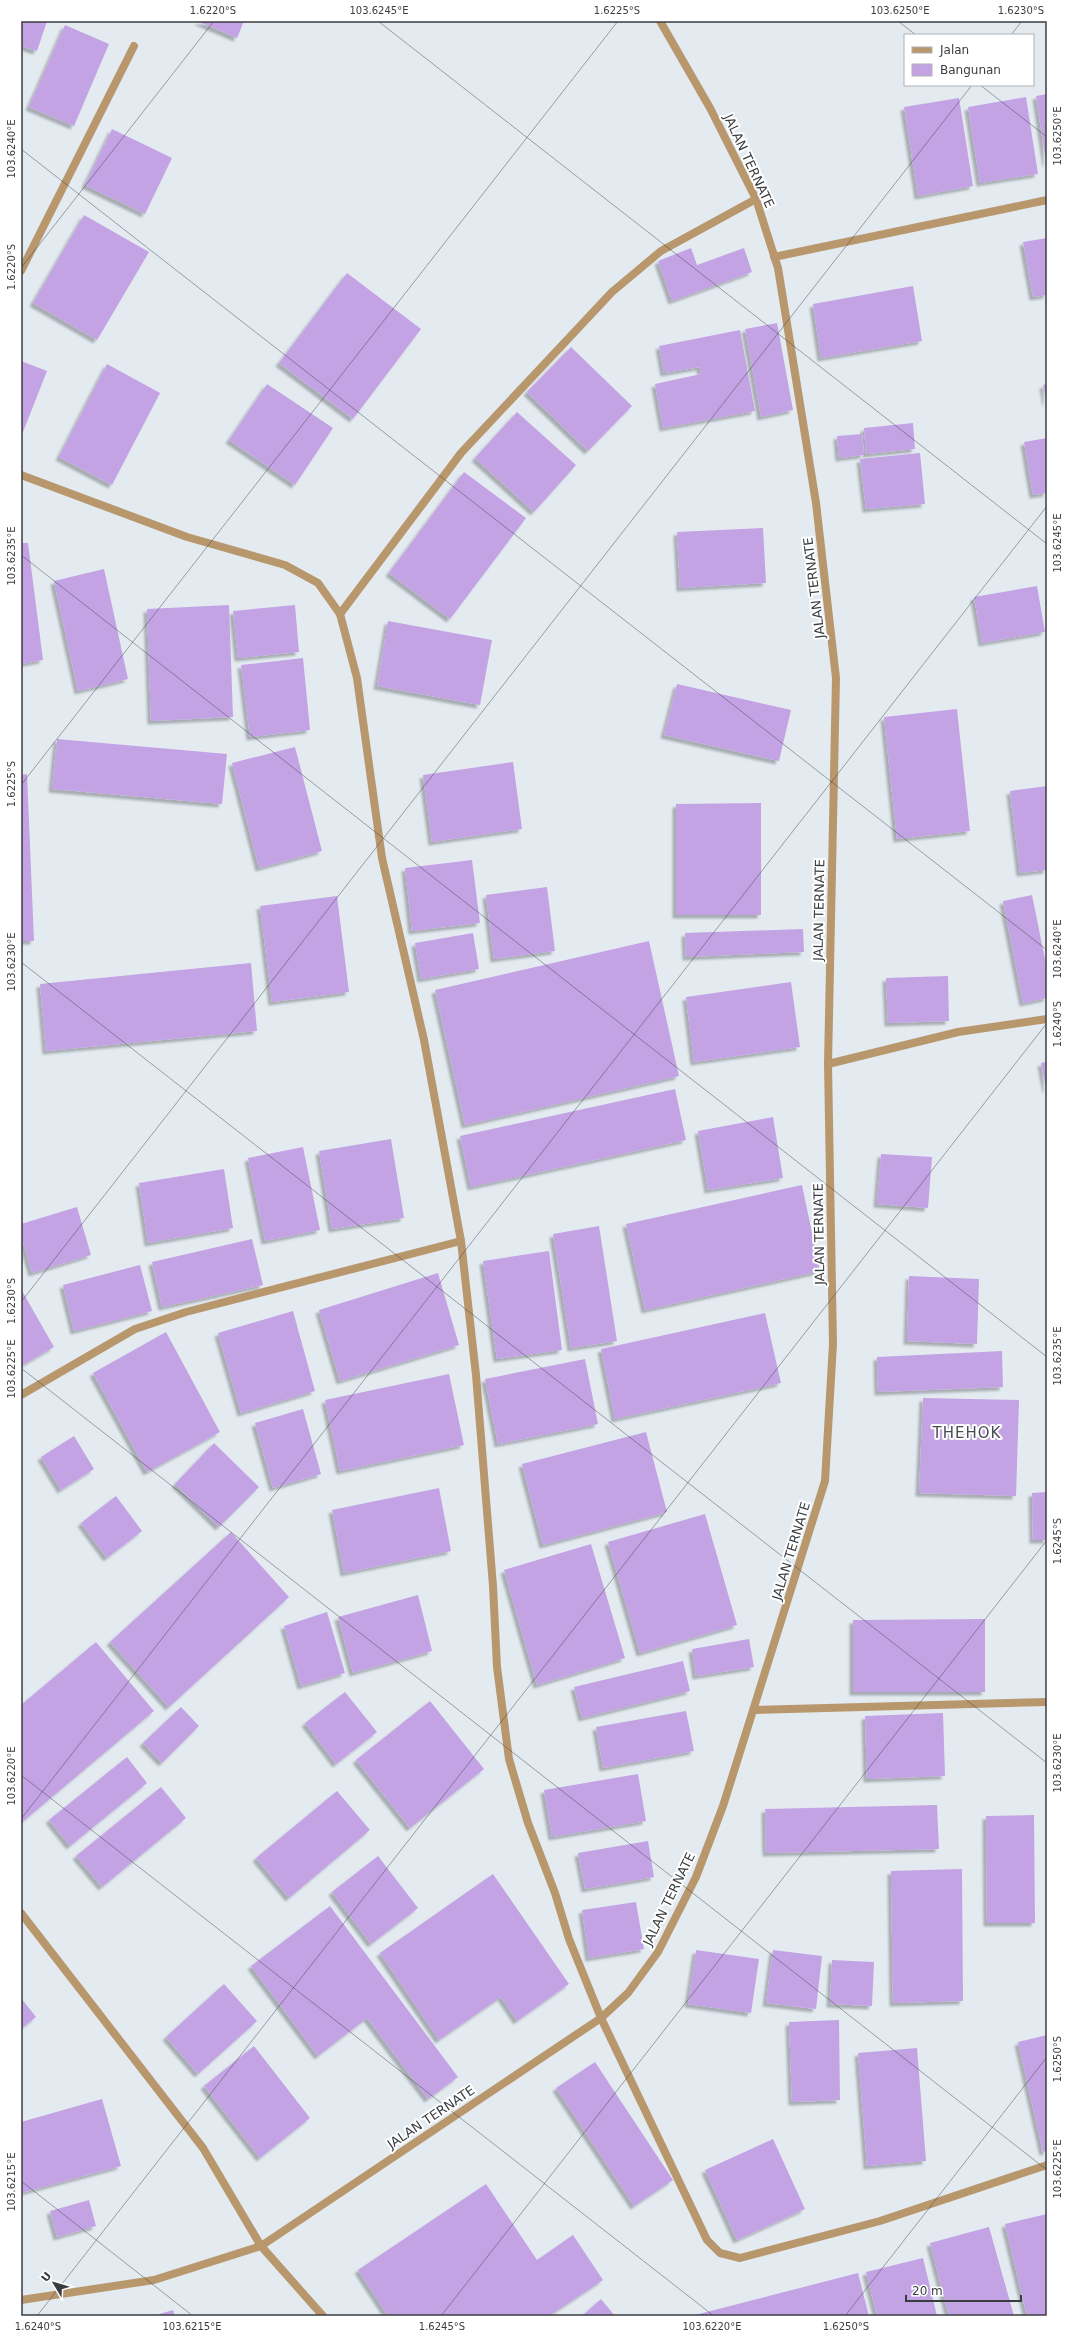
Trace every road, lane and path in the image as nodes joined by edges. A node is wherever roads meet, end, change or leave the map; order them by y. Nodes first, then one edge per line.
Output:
1 (660, 21) edge
2 (134, 46) dead end
3 (756, 199) junction
4 (1047, 200) edge
5 (774, 257) junction
6 (21, 271) edge
7 (21, 475) edge
8 (340, 614) junction
9 (1047, 1019) edge
10 (828, 1064) junction
11 (461, 1241) junction
12 (21, 1395) edge
13 (1047, 1702) edge
14 (754, 1710) junction
15 (21, 1913) edge
16 (601, 2018) junction
17 (1047, 2164) edge
18 (261, 2246) junction
19 (21, 2300) edge
20 (323, 2316) edge

1 - 3 street, JALAN TERNATE
2 - 6 street
3 - 5 street, JALAN TERNATE
3 - 8 street
4 - 5 street
5 - 10 street, JALAN TERNATE
7 - 8 street
8 - 11 street
9 - 10 street
10 - 14 street, JALAN TERNATE
11 - 12 street
11 - 16 street
13 - 14 street
14 - 16 street, JALAN TERNATE
15 - 18 street
16 - 17 street
16 - 18 street, JALAN TERNATE
18 - 19 street, JALAN TERNATE
18 - 20 street

